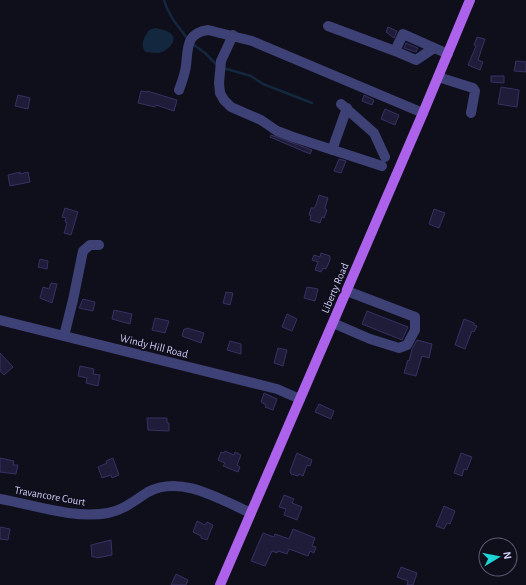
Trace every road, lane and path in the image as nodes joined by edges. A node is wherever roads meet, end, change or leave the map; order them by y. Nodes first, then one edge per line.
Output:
1 (470, 0) edge
2 (328, 26) dead end
3 (233, 35) junction
4 (434, 48) junction
5 (396, 51) junction
6 (448, 54) junction
7 (438, 77) junction
8 (179, 90) dead end
9 (423, 113) junction
10 (471, 114) dead end
11 (332, 150) junction
12 (99, 245) dead end
13 (347, 291) junction
14 (0, 320) edge
15 (333, 323) junction
16 (64, 336) junction
17 (300, 399) junction
18 (0, 499) edge
19 (251, 513) junction
20 (220, 585) edge

1 - 6 main road, Liberty Road
2 - 5 street
3 - 8 street
3 - 9 street
3 - 11 street
4 - 5 street
4 - 5 street
4 - 6 street
6 - 7 main road, Liberty Road
7 - 9 main road, Liberty Road
7 - 10 street
9 - 13 main road, Liberty Road
11 - 11 street
12 - 16 street
13 - 15 main road, Liberty Road
13 - 15 street
14 - 16 street, Windy Hill Road
15 - 17 main road, Liberty Road
16 - 17 street, Windy Hill Road
17 - 19 main road, Liberty Road
18 - 19 street, Travancore Court
19 - 20 main road, Liberty Road

